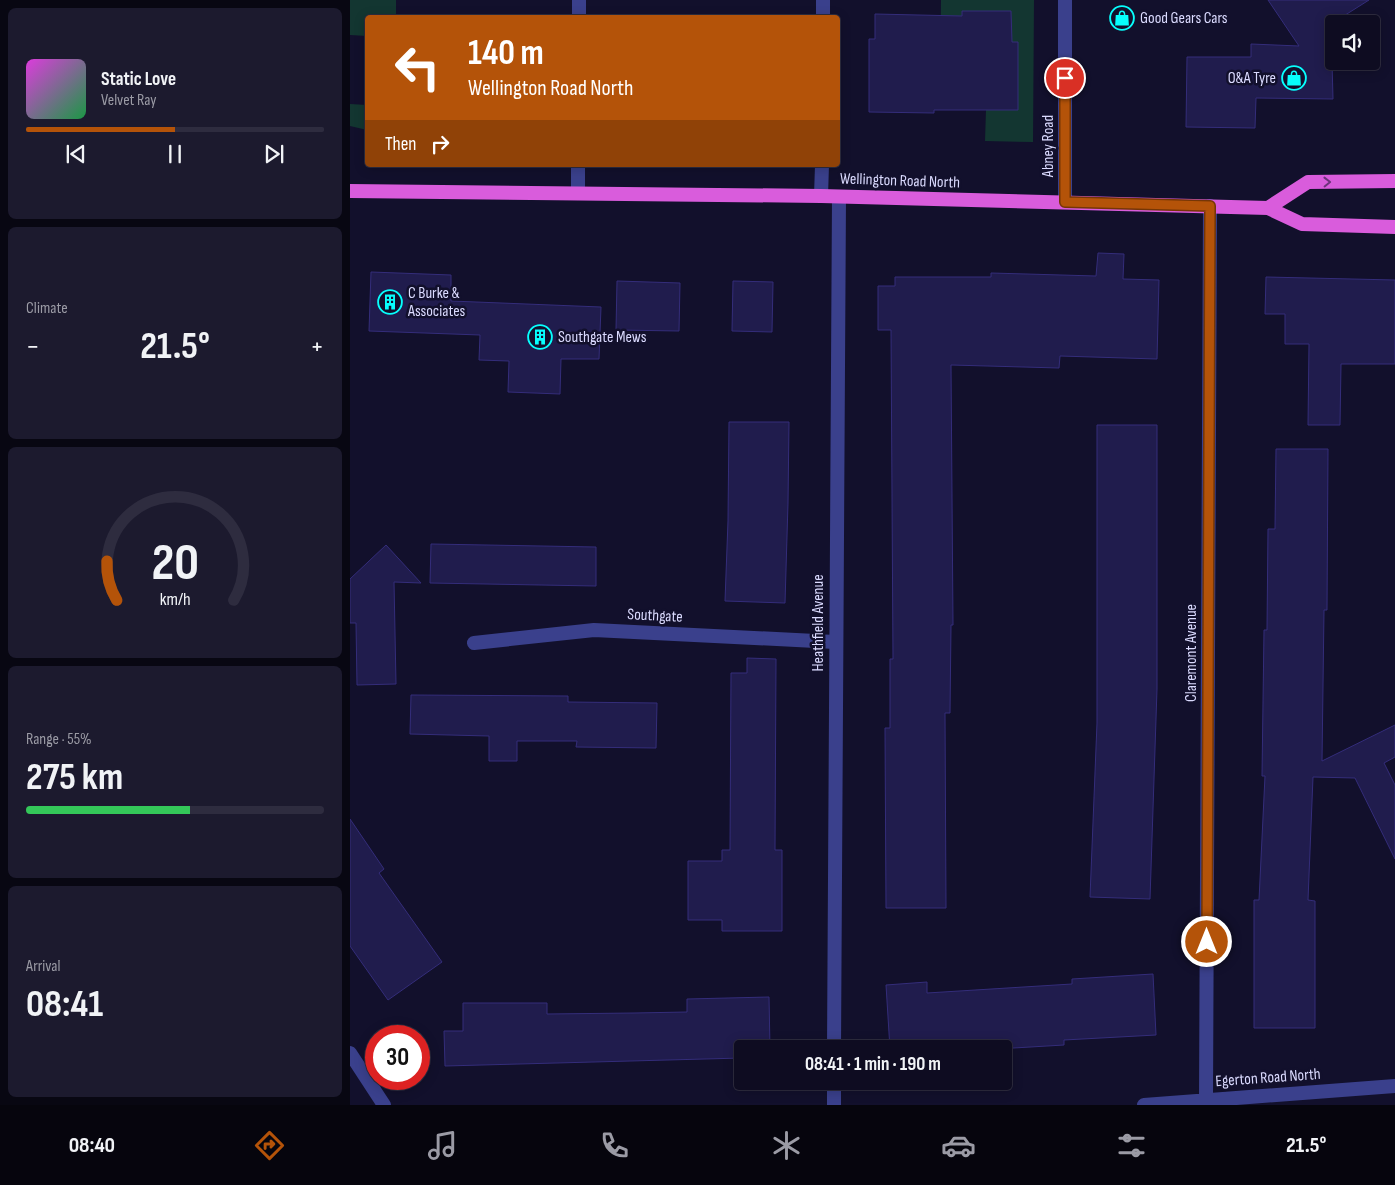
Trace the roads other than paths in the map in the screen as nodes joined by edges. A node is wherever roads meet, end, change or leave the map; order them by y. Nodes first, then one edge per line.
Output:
1 (579, 0) edge
2 (823, 0) edge
3 (1065, 0) edge
4 (579, 15) edge
5 (823, 15) edge
6 (578, 167) edge
7 (822, 167) edge
8 (1395, 181) edge
9 (350, 191) edge
10 (578, 194) junction
11 (821, 196) junction
12 (839, 197) junction
13 (1065, 202) junction
14 (1210, 206) junction
15 (1268, 208) junction
16 (1395, 227) edge
17 (474, 642) dead end
18 (835, 642) junction
19 (834, 1040) edge
20 (350, 1053) edge
21 (1395, 1086) edge
22 (834, 1090) edge
23 (1206, 1100) junction
24 (384, 1105) edge
25 (834, 1105) edge
26 (1144, 1105) edge

1 - 4 street
2 - 5 street
3 - 13 street, Abney Road
6 - 10 street
7 - 11 street
15 -> 8 highway
9 - 10 highway, Wellington Road North
10 - 11 highway, Wellington Road North
11 - 12 highway, Wellington Road North
12 - 13 highway, Wellington Road North
12 - 18 street, Heathfield Avenue
13 - 14 highway, Wellington Road North
14 - 15 highway, Wellington Road North
14 - 23 street, Claremont Avenue
15 - 16 highway, Wellington Road North
17 - 18 street, Southgate
18 - 19 street, Heathfield Avenue
20 - 24 street
21 - 23 street, Egerton Road North
22 - 25 street
23 - 26 street, Egerton Road North

